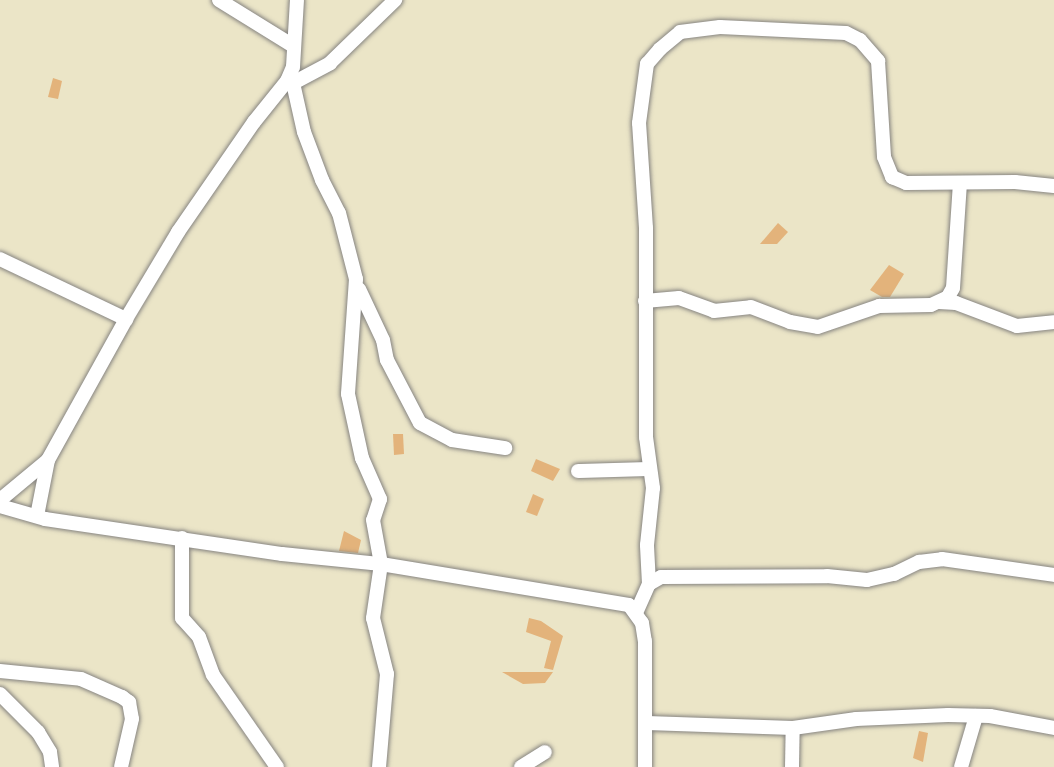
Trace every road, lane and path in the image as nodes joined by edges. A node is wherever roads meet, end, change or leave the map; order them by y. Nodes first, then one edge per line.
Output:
1 (219, 0) edge
2 (297, 0) edge
3 (395, 0) edge
4 (292, 45) junction
5 (292, 78) junction
6 (960, 183) junction
7 (1054, 186) edge
8 (0, 259) edge
9 (357, 286) junction
10 (645, 301) junction
11 (939, 302) junction
12 (126, 319) junction
13 (1054, 322) edge
14 (505, 448) dead end
15 (48, 460) junction
16 (650, 470) junction
17 (579, 471) dead end
18 (3, 505) edge
19 (37, 516) junction
20 (0, 522) edge
21 (182, 538) junction
22 (381, 564) junction
23 (1054, 575) edge
24 (649, 584) junction
25 (636, 613) junction
26 (0, 671) edge
27 (0, 694) edge
28 (976, 716) junction
29 (647, 723) junction
30 (793, 728) junction
31 (1054, 728) edge
32 (545, 752) dead end
33 (52, 767) edge
34 (121, 767) edge
35 (277, 767) edge
36 (379, 767) edge
37 (521, 767) edge
38 (645, 767) edge
39 (792, 767) edge
40 (961, 767) edge

1 - 4 street
2 - 4 street
3 - 5 street
4 - 5 street
5 - 9 street
5 - 12 street
6 - 7 street
6 - 10 street
6 - 11 street
8 - 12 street
9 - 14 street
9 - 22 street
10 - 11 street
10 - 16 street
11 - 13 street
12 - 15 street
15 - 18 street
15 - 19 street
16 - 17 street
16 - 24 street
18 - 19 street
18 - 20 street
19 - 21 street
21 - 22 street
21 - 35 street
22 - 25 street
22 - 36 street
23 - 24 street
24 - 25 street
25 - 29 street
26 - 34 street
27 - 33 street
28 - 30 street
28 - 31 street
28 - 40 street
29 - 30 street
29 - 38 street
30 - 39 street
32 - 37 street

